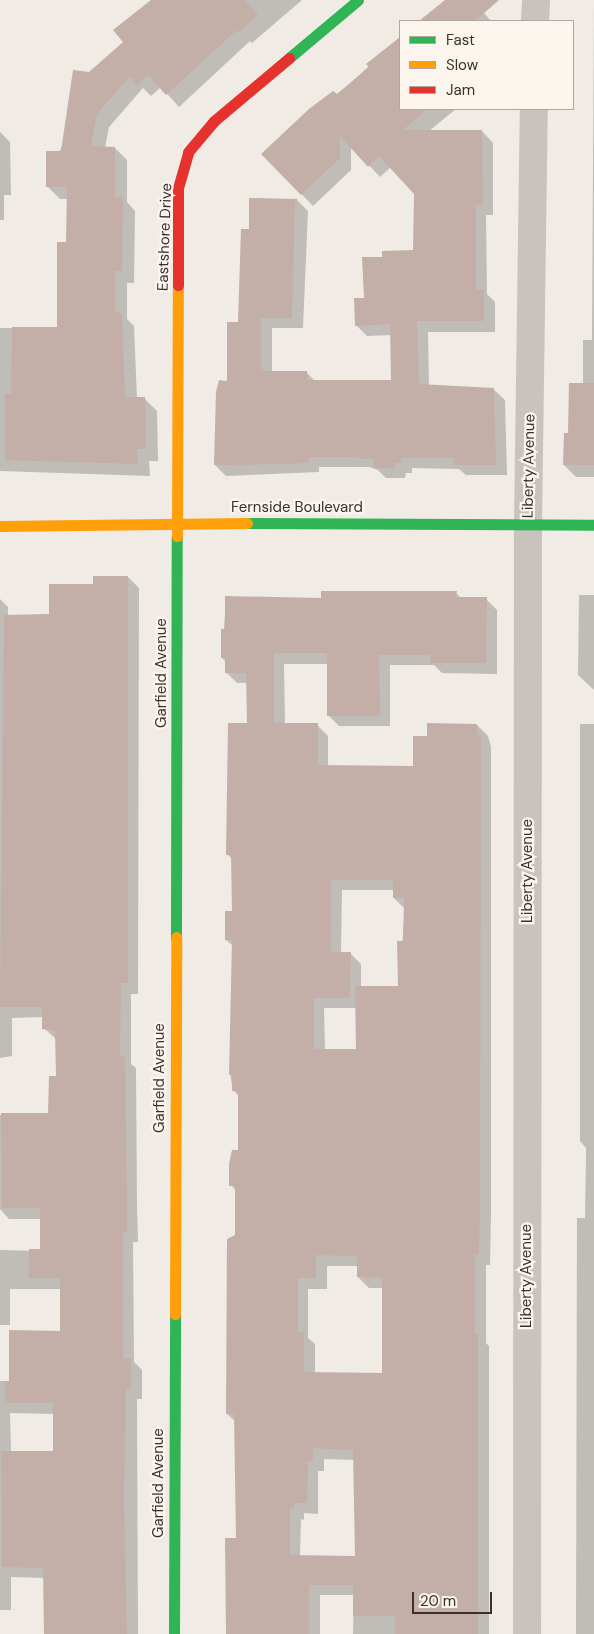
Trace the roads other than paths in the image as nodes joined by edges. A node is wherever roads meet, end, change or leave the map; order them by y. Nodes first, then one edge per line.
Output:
1 (358, 0) edge
2 (536, 0) edge
3 (535, 20) edge
4 (534, 110) edge
5 (178, 523) junction
6 (528, 524) junction
7 (594, 525) edge
8 (0, 526) edge
9 (174, 1634) edge
10 (527, 1634) edge

1 - 5 street, Eastshore Drive
2 - 3 street
4 - 6 street, Liberty Avenue
5 - 6 street, Fernside Boulevard
5 - 8 street, Fernside Boulevard
5 - 9 street, Garfield Avenue
6 - 7 street, Fernside Boulevard
6 - 10 street, Liberty Avenue

